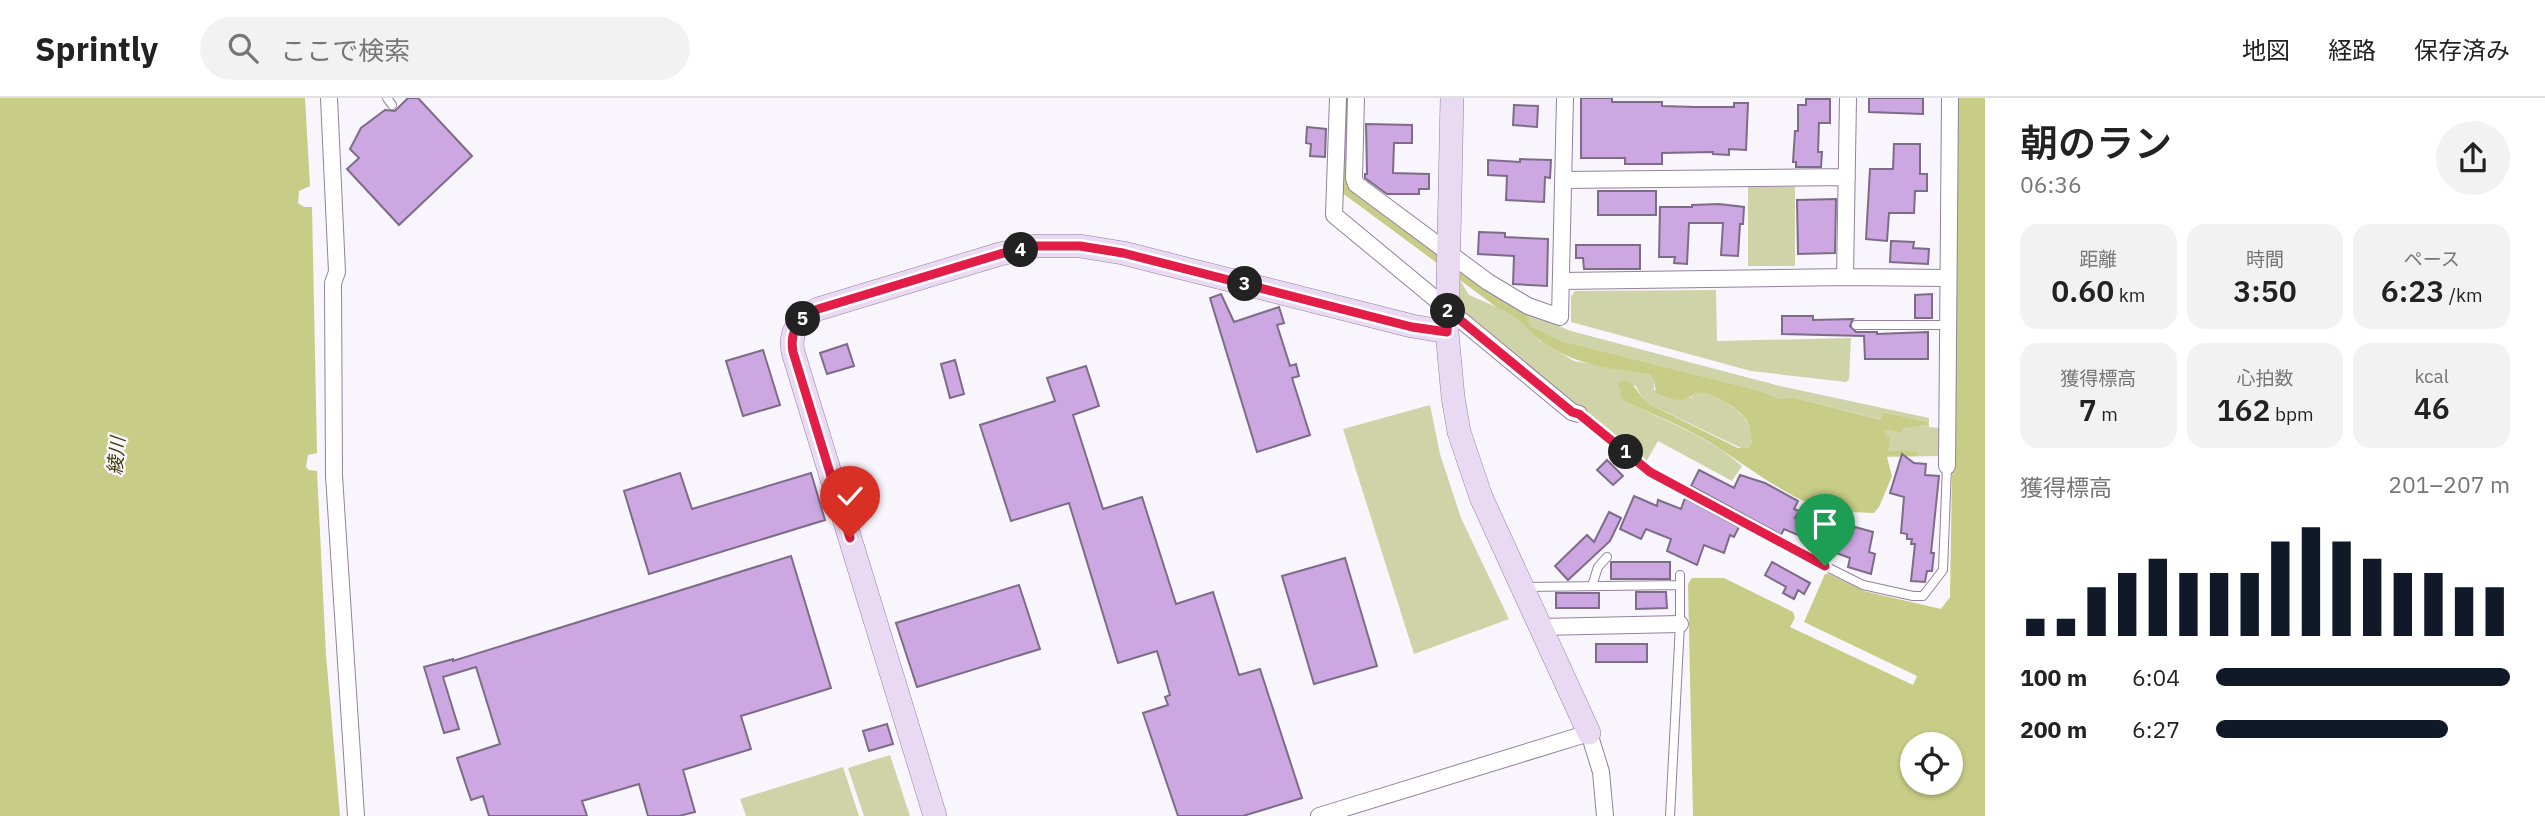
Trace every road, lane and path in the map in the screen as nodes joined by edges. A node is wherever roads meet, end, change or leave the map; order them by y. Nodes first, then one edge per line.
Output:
1 (329, 98) edge
2 (1338, 98) edge
3 (1356, 98) edge
4 (1452, 98) edge
5 (1565, 98) edge
6 (1848, 98) edge
7 (1950, 98) edge
8 (1847, 177) junction
9 (1564, 180) junction
10 (1449, 256) junction
11 (1845, 277) junction
12 (1948, 278) junction
13 (1562, 281) junction
14 (1448, 321) junction
15 (1856, 325) dead end
16 (1947, 326) junction
17 (1579, 414) joint
18 (1947, 466) joint
19 (1606, 557) dead end
20 (1680, 575) dead end
21 (1680, 585) junction
22 (1592, 586) junction
23 (1521, 587) junction
24 (1680, 624) junction
25 (1540, 627) junction
26 (1590, 733) junction
27 (356, 816) edge
28 (935, 816) edge
29 (1319, 816) edge
30 (1605, 816) edge
31 (1670, 816) edge

1 - 27 street
2 - 14 street
3 - 10 street
4 - 10 street
5 - 9 street
6 - 8 street
7 - 12 street
8 - 9 street
8 - 11 street
9 - 13 street
10 - 13 street
10 - 14 street
11 - 12 street
11 - 13 street
12 - 16 street
14 - 17 street
14 - 23 street
14 - 28 street
15 - 16 lane
16 - 18 street
17 - 18 lane
19 - 22 lane
20 - 21 lane
21 - 22 lane
21 - 24 lane
22 - 23 lane
23 - 25 street
24 - 25 street
24 - 31 lane
25 - 26 street
26 - 29 street
26 - 30 street

